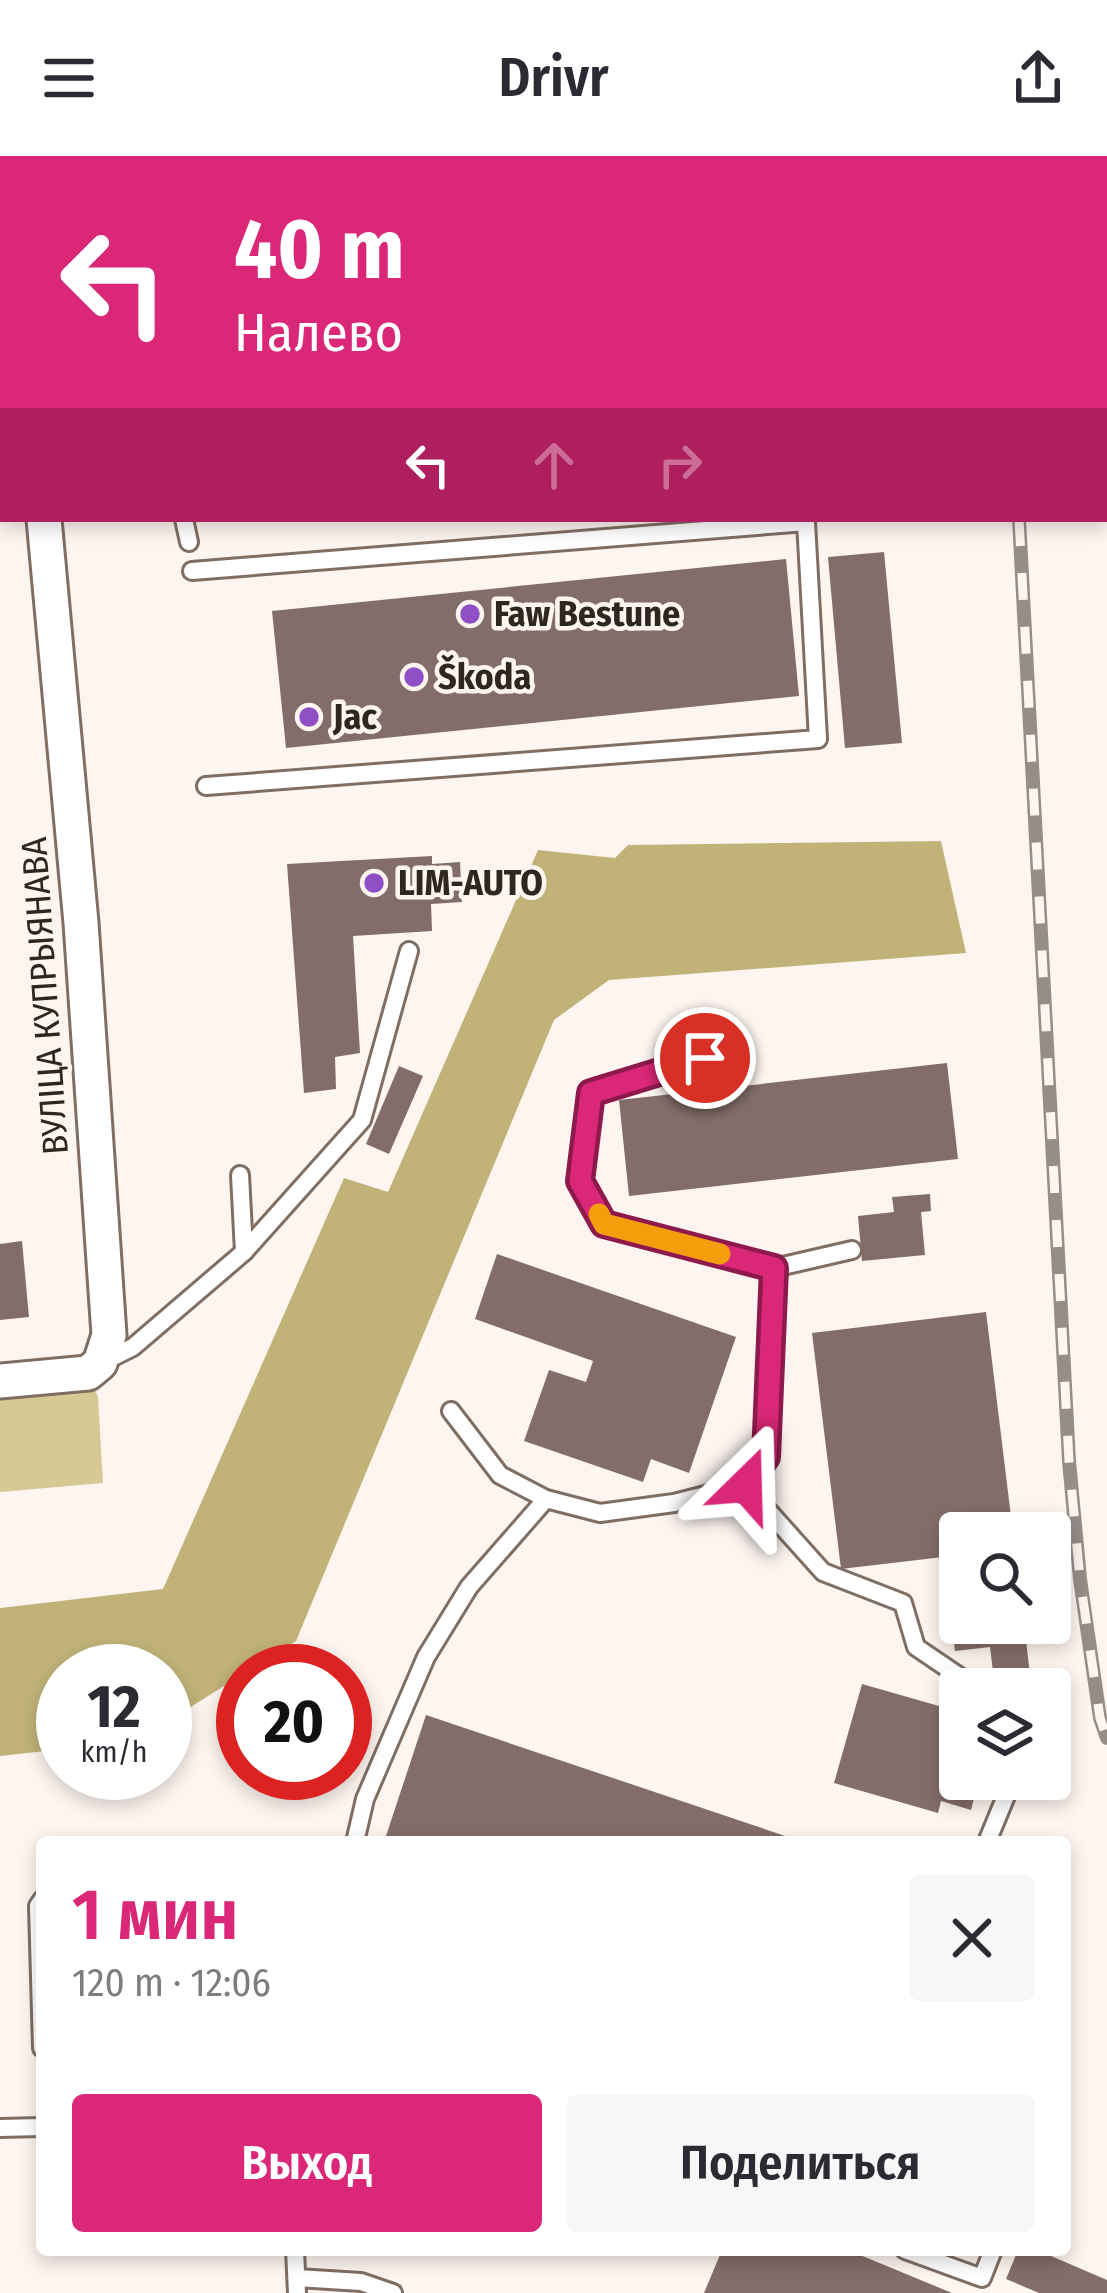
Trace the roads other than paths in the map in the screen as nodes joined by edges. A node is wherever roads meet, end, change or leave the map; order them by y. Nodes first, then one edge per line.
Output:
1 (44, 522) edge
2 (185, 522) edge
3 (189, 542) dead end
4 (193, 571) dead end
5 (206, 786) dead end
6 (409, 951) dead end
7 (710, 1022) dead end
8 (240, 1175) dead end
9 (852, 1250) dead end
10 (244, 1252) junction
11 (774, 1268) junction
12 (100, 1363) junction
13 (0, 1381) edge
14 (451, 1411) dead end
15 (746, 1485) junction
16 (546, 1499) junction
17 (947, 1668) edge
18 (1004, 1800) edge
19 (356, 1836) edge
20 (989, 1836) edge
21 (36, 2127) edge
22 (0, 2128) edge
23 (295, 2256) edge
24 (922, 2256) edge
25 (991, 2256) edge
26 (297, 2286) edge
27 (393, 2293) edge

1 - 12 street, ВУЛІЦА КУПРЫЯНАВА
2 - 3 lane
4 - 5 lane
6 - 10 lane
7 - 11 lane
8 - 10 lane
9 - 11 lane
10 - 12 lane
11 - 15 lane
12 - 13 street
14 - 16 lane
15 - 16 lane
15 - 17 lane
16 - 19 lane
18 - 20 lane
21 - 22 lane
23 - 26 lane
24 - 25 lane
26 - 27 lane

